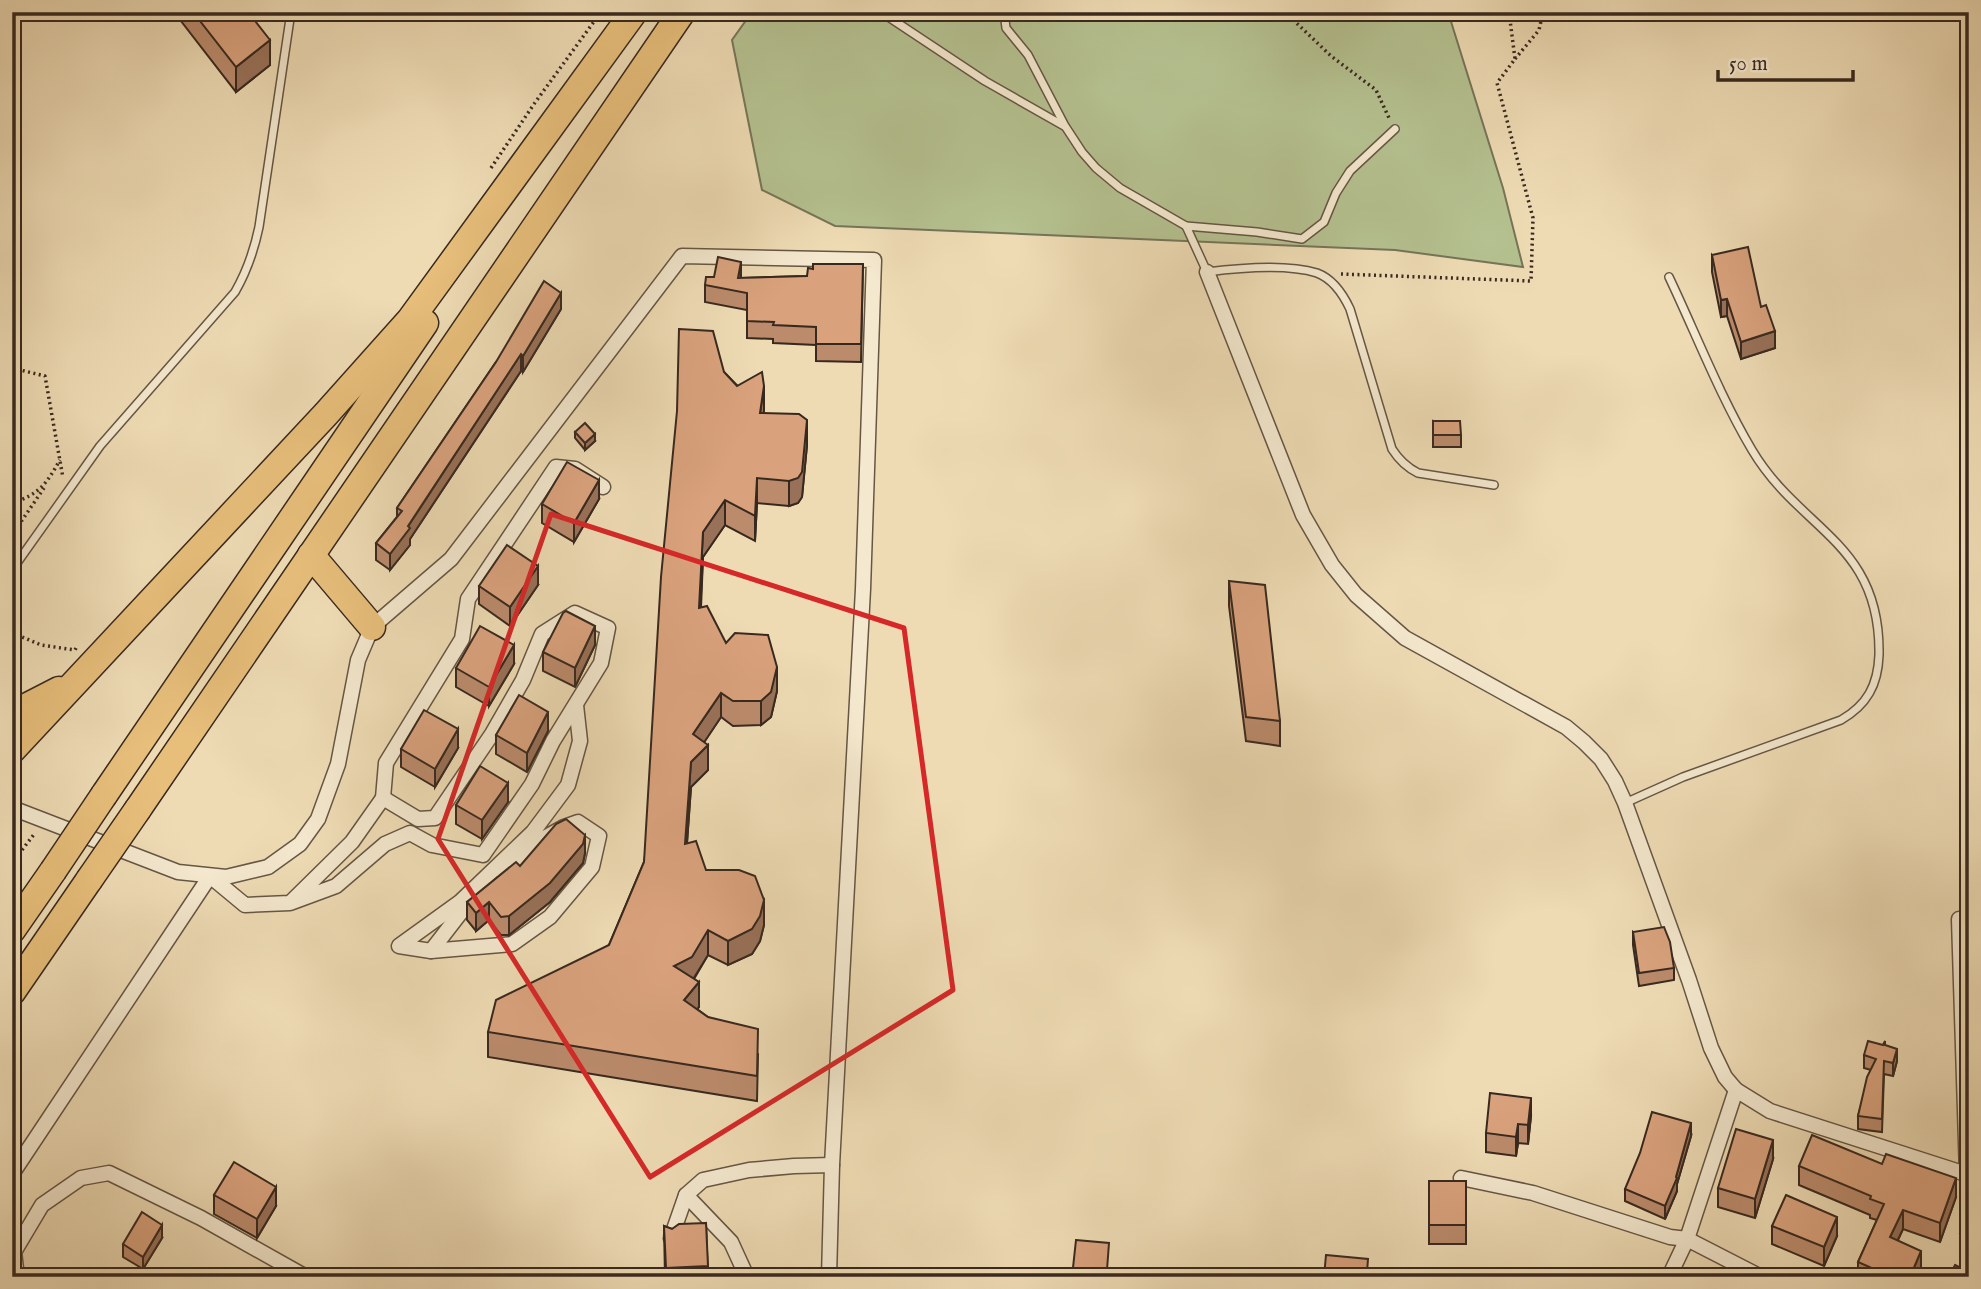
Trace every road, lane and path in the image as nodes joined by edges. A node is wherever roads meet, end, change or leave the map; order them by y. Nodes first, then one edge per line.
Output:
1 (291, 12) edge
2 (601, 12) edge
3 (636, 12) edge
4 (682, 12) edge
5 (881, 12) edge
6 (1004, 12) edge
7 (1285, 12) edge
8 (1509, 12) edge
9 (1543, 12) edge
10 (1515, 59) junction
11 (1065, 127) junction
12 (1395, 130) joint
13 (490, 170) dead end
14 (1186, 226) junction
15 (1207, 272) junction
16 (1317, 273) junction
17 (1670, 277) dead end
18 (12, 369) edge
19 (60, 460) junction
20 (1494, 485) dead end
21 (45, 486) junction
22 (603, 487) dead end
23 (66, 494) junction
24 (12, 503) edge
25 (12, 535) edge
26 (311, 555) junction
27 (12, 570) edge
28 (372, 627) junction
29 (12, 635) edge
30 (84, 641) dead end
31 (76, 681) junction
32 (576, 705) junction
33 (12, 711) edge
34 (12, 750) edge
35 (383, 798) junction
36 (1625, 803) junction
37 (12, 808) edge
38 (45, 820) junction
39 (12, 863) edge
40 (210, 876) junction
41 (84, 888) junction
42 (290, 903) junction
43 (1959, 919) dead end
44 (12, 929) edge
45 (431, 951) junction
46 (12, 992) edge
47 (1965, 993) edge
48 (12, 1007) edge
49 (1736, 1090) junction
50 (832, 1166) junction
51 (12, 1174) edge
52 (1968, 1175) edge
53 (1461, 1178) edge
54 (686, 1195) junction
55 (671, 1238) edge
56 (1687, 1239) junction
57 (17, 1277) edge
58 (306, 1277) edge
59 (747, 1277) edge
60 (829, 1277) edge
61 (1669, 1277) edge
62 (1762, 1277) edge

1 - 23 lane
2 - 13 path
3 - 31 highway
3 - 44 highway, bridge
4 - 26 highway
5 - 11 lane
6 - 11 lane
7 - 12 path
8 - 10 path
9 - 10 path
10 - 16 path
11 - 14 lane
12 - 14 lane
14 - 15 lane
15 - 16 lane
15 - 36 street
16 - 20 lane
17 - 36 lane
18 - 19 path
19 - 21 path
19 - 23 path
21 - 24 path
21 - 25 path
22 - 35 street
23 - 27 lane
26 - 28 highway
26 - 41 highway, bridge
28 - 40 street
28 - 50 street
29 - 30 path
31 - 33 highway
31 - 34 highway
32 - 35 street
32 - 42 street
32 - 45 street
35 - 42 street
36 - 49 street
37 - 38 street
38 - 39 path
38 - 40 street
40 - 42 street
40 - 51 street
41 - 46 highway
41 - 48 highway
43 - 47 street
45 - 45 street
47 - 52 street
49 - 52 street
49 - 56 street
50 - 54 street
50 - 60 street
53 - 56 street
54 - 55 street
54 - 59 street
56 - 61 street
56 - 62 street
57 - 58 street

